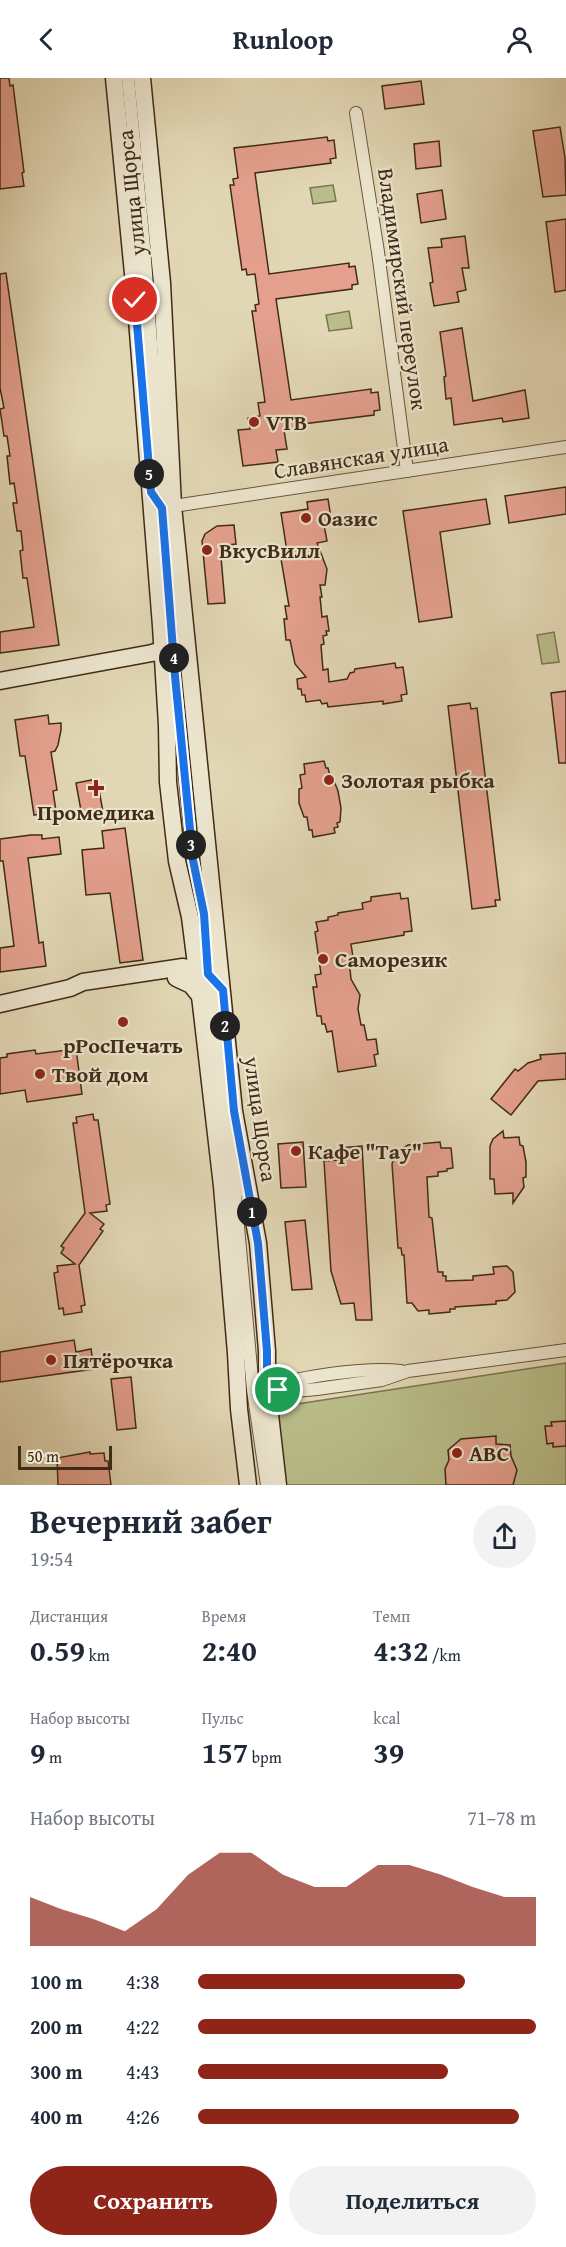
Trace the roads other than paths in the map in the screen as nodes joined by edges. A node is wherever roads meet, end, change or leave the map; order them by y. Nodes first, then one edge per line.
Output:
1 (114, 78) edge
2 (128, 78) edge
3 (142, 78) edge
4 (356, 113) dead end
5 (566, 447) edge
6 (407, 471) junction
7 (151, 492) junction
8 (168, 507) junction
9 (154, 534) junction
10 (174, 648) junction
11 (0, 681) edge
12 (219, 943) junction
13 (194, 971) junction
14 (223, 990) junction
15 (0, 1004) edge
16 (566, 1350) edge
17 (237, 1381) junction
18 (260, 1389) junction
19 (239, 1408) junction
20 (248, 1485) edge
21 (267, 1485) edge
22 (278, 1485) edge

1 - 7 main road, улица Щорса
2 - 8 street, улица Щорса
3 - 8 main road, улица Щорса
4 - 6 street, Владимирский переулок
5 - 6 street, Славянская улица
6 - 8 street, Славянская улица
7 - 8 street
7 - 9 main road, улица Щорса
8 - 9 street
8 - 10 main road, улица Щорса
9 - 10 main road, улица Щорса
10 - 11 main road
10 - 12 main road, улица Щорса
10 - 13 main road, улица Щорса
10 - 13 street, улица Щорса
12 - 13 main road
12 - 14 main road, улица Щорса
13 - 14 main road
13 - 15 main road
13 - 17 main road, улица Щорса
13 - 18 street, улица Щорса
14 - 18 main road, улица Щорса
16 - 18 street
17 - 18 street
17 - 19 main road, улица Щорса
18 - 19 street
18 - 21 street, улица Щорса
18 - 22 main road, улица Щорса
19 - 20 main road, улица Щорса

